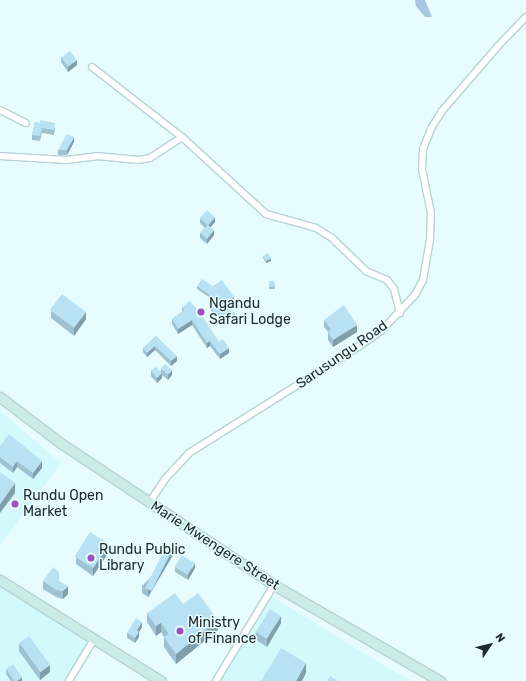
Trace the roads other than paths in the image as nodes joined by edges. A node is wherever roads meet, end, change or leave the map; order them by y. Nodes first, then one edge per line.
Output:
1 (526, 17) edge
2 (92, 67) dead end
3 (0, 110) edge
4 (26, 123) dead end
5 (182, 138) junction
6 (0, 156) edge
7 (400, 312) junction
8 (0, 397) edge
9 (149, 503) junction
10 (0, 580) edge
11 (274, 585) junction
12 (94, 639) junction
13 (69, 681) edge
14 (161, 681) edge
15 (216, 681) edge
16 (440, 681) edge

1 - 7 street, Sarusungu Road
2 - 5 street
3 - 4 street
5 - 6 street
5 - 7 street
7 - 9 street, Sarusungu Road
8 - 9 main road, Marie Mwengere Street
9 - 11 main road, Marie Mwengere Street
10 - 12 main road
11 - 15 street
11 - 16 main road, Marie Mwengere Street
12 - 13 street
12 - 14 main road

